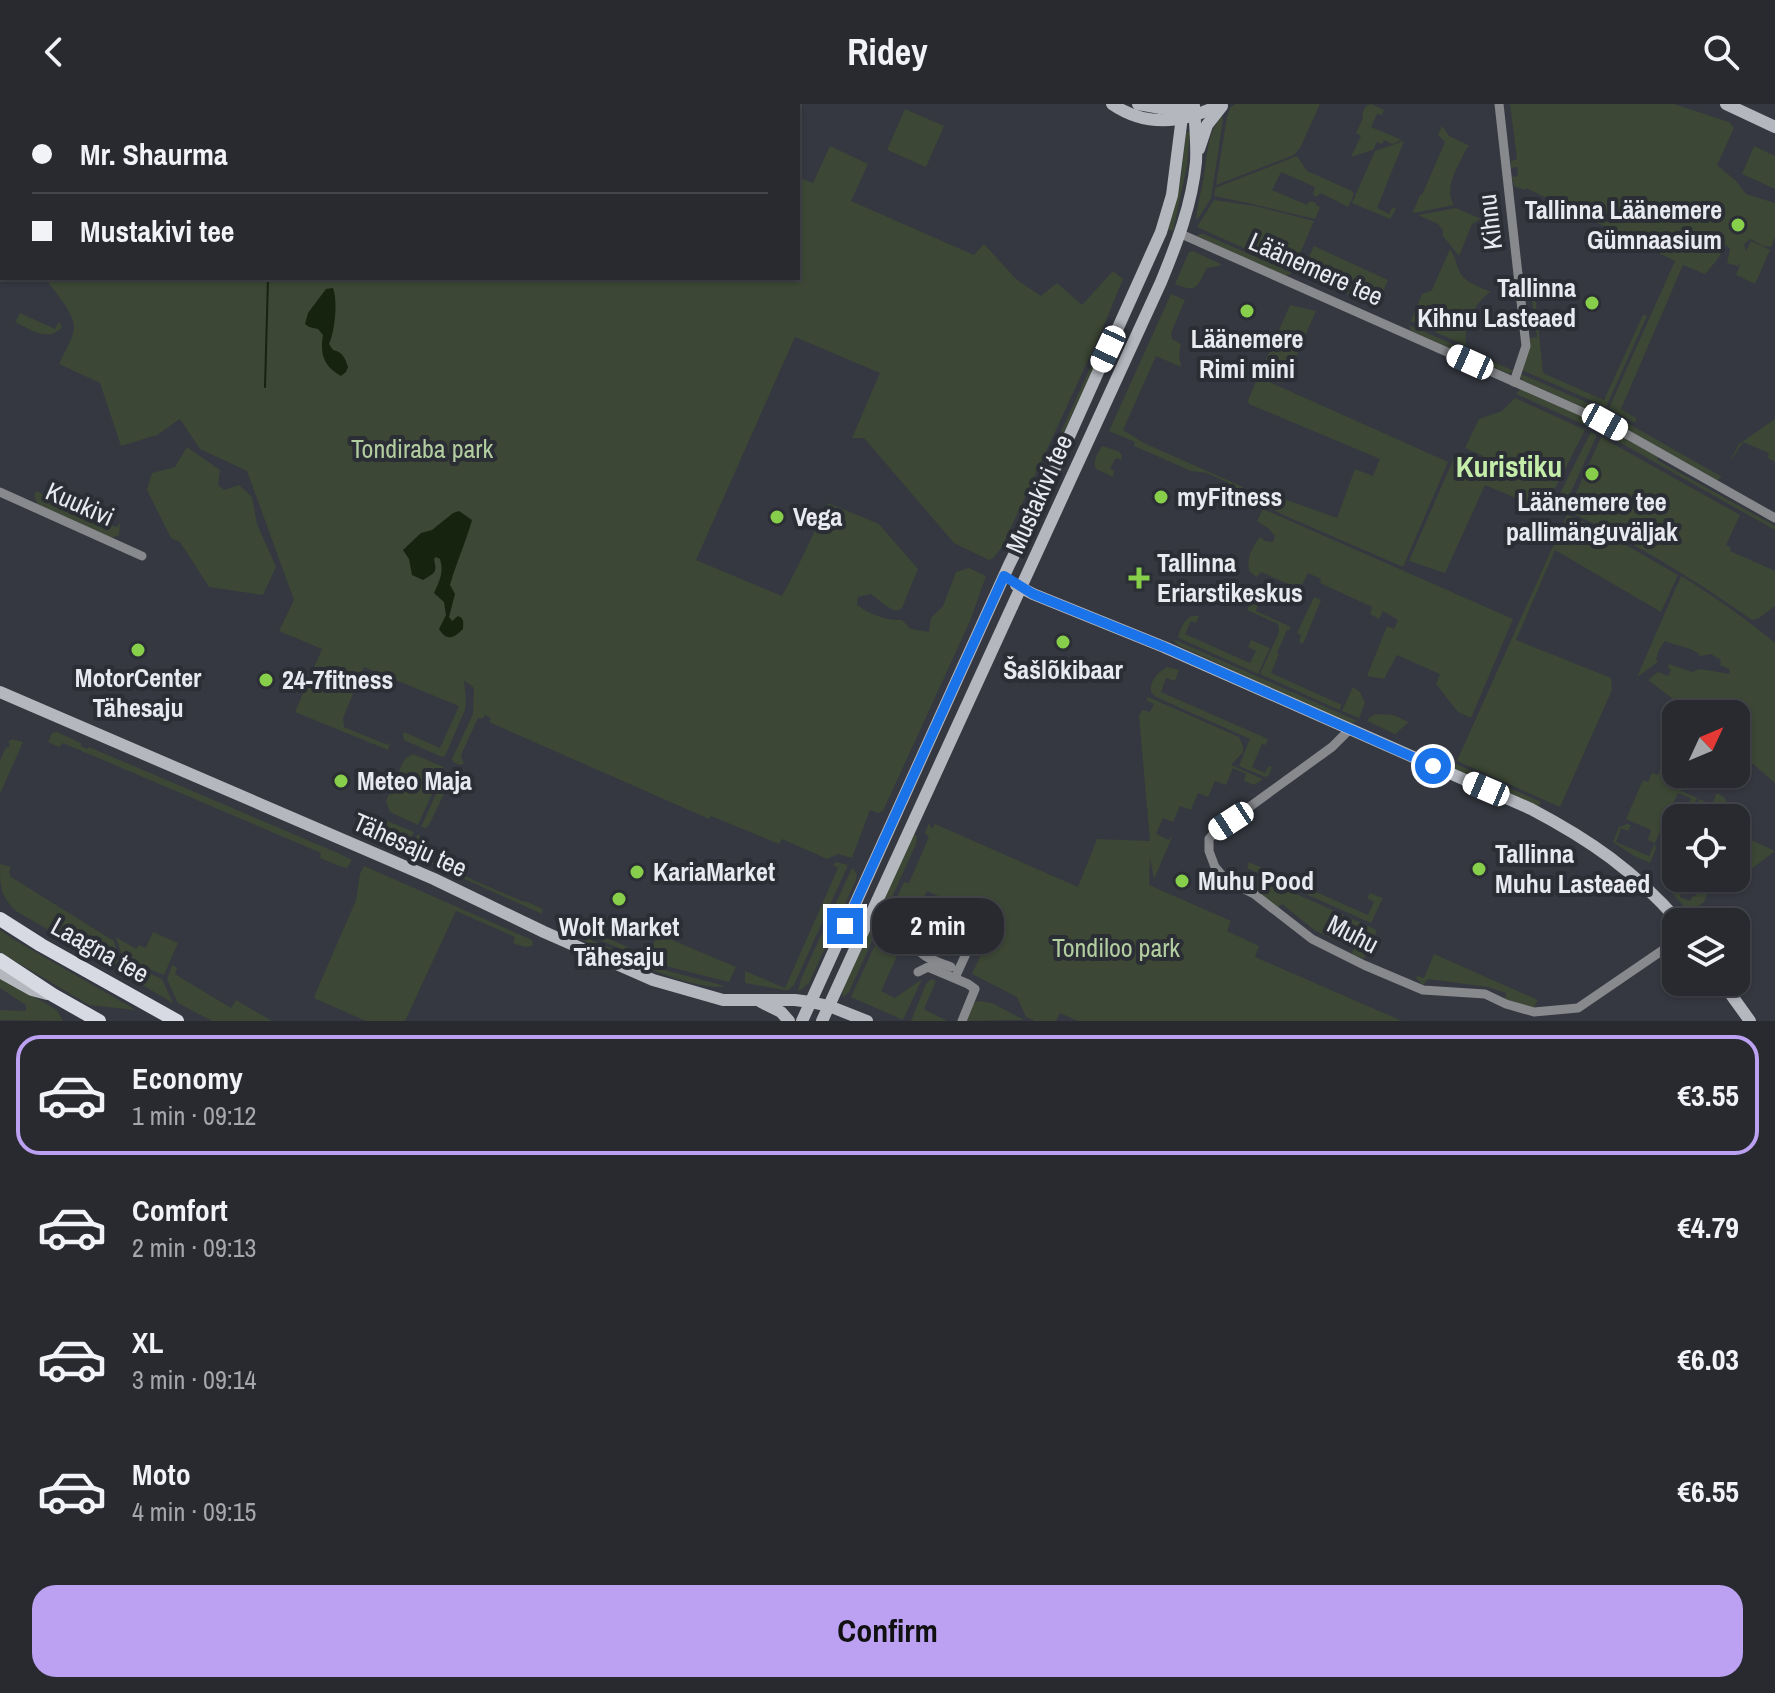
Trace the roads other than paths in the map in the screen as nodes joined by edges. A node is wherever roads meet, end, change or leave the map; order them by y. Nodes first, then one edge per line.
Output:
1 (1112, 104) edge
2 (1222, 104) edge
3 (1499, 104) edge
4 (1726, 104) edge
5 (1190, 110) edge
6 (1138, 111) edge
7 (1775, 127) edge
8 (1178, 148) junction
9 (1196, 159) junction
10 (1181, 234) junction
11 (1150, 254) junction
12 (1161, 282) junction
13 (1514, 382) junction
14 (0, 492) edge
15 (1775, 518) edge
16 (142, 556) dead end
17 (1004, 576) junction
18 (1021, 588) junction
19 (0, 692) edge
20 (1350, 729) junction
21 (1667, 908) edge
22 (0, 919) edge
23 (1662, 951) edge
24 (0, 960) edge
25 (951, 967) dead end
26 (0, 972) edge
27 (918, 972) dead end
28 (955, 978) junction
29 (53, 995) junction
30 (1732, 996) edge
31 (758, 1000) junction
32 (810, 1002) junction
33 (829, 1006) junction
34 (860, 1018) edge
35 (99, 1021) edge
36 (177, 1021) edge
37 (789, 1021) edge
38 (802, 1021) edge
39 (822, 1021) edge
40 (836, 1021) edge
41 (962, 1021) edge
42 (1750, 1021) edge

1 - 6 main road
2 - 5 main road
2 - 9 main road
3 - 13 street, Kihnu
4 - 7 main road
5 - 6 main road
5 - 8 main road, Mustakivi tee
5 - 9 main road, Mustakivi tee
6 - 8 main road
8 - 11 main road, Mustakivi tee
9 - 10 main road, Mustakivi tee
10 - 12 main road, Mustakivi tee
10 - 13 street, Läänemere tee
11 - 12 main road
11 - 17 main road, Mustakivi tee
12 - 18 main road, Mustakivi tee
13 - 15 street, Läänemere tee
14 - 16 street, Kuukivi
17 - 18 main road
17 - 32 main road, Mustakivi tee
18 - 20 main road
18 - 33 main road, Mustakivi tee
19 - 31 main road, Tähesaju tee
20 - 21 main road
20 - 23 street, Muhu
22 - 36 main road, Laagna tee
24 - 29 main road
25 - 28 street
26 - 29 main road
27 - 28 street
28 - 41 street
29 - 35 main road
30 - 42 main road
31 - 32 main road, Tähesaju tee
31 - 37 main road
32 - 33 main road, Tähesaju tee
32 - 38 main road, Mustakivi tee
33 - 34 main road, Tähesaju tee
33 - 39 main road, Mustakivi tee
34 - 40 main road

